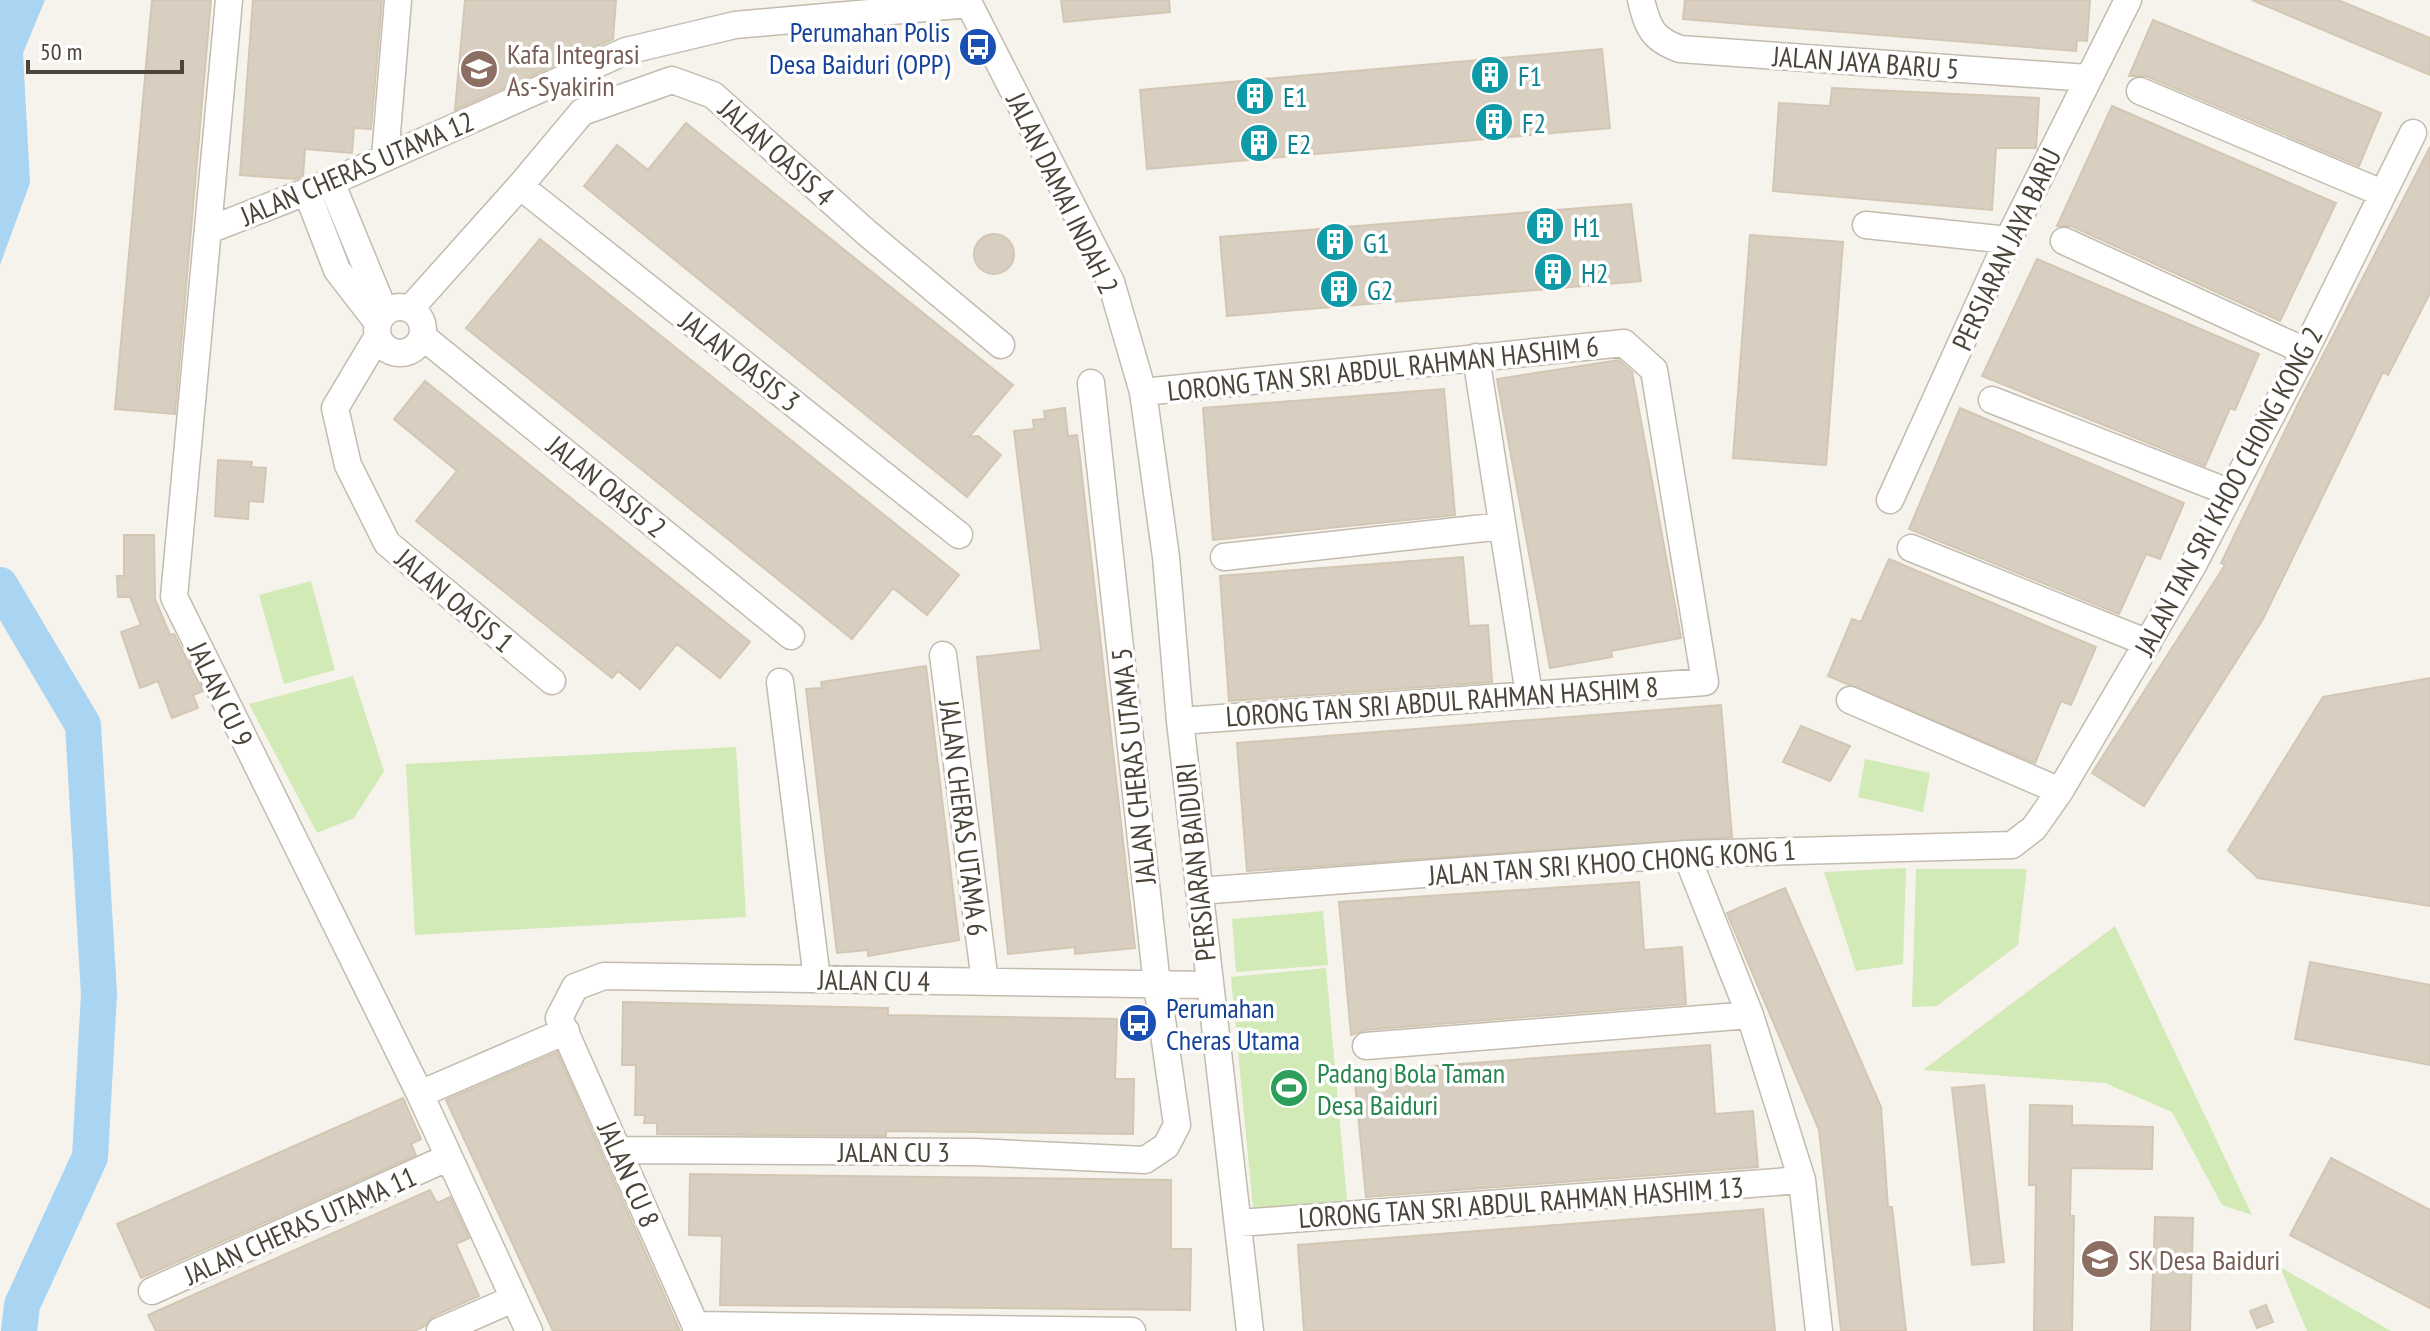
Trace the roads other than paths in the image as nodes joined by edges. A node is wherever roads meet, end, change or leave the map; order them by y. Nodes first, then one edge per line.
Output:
1 (229, 0) edge
2 (398, 0) edge
3 (1641, 0) edge
4 (2128, 0) edge
5 (968, 2) edge
6 (2088, 78) junction
7 (2140, 91) dead end
8 (2413, 133) dead end
9 (385, 157) junction
10 (520, 186) junction
11 (319, 187) junction
12 (2382, 193) junction
13 (1866, 225) dead end
14 (209, 230) junction
15 (2008, 240) junction
16 (2064, 241) dead end
17 (388, 320) junction
18 (422, 336) junction
19 (1001, 345) dead end
20 (2305, 351) junction
21 (1476, 357) junction
22 (1091, 383) dead end
23 (1143, 392) junction
24 (1992, 400) dead end
25 (2231, 493) junction
26 (1890, 500) dead end
27 (1502, 526) junction
28 (959, 535) dead end
29 (1911, 548) dead end
30 (1224, 557) dead end
31 (791, 636) dead end
32 (2148, 643) junction
33 (943, 655) dead end
34 (552, 681) dead end
35 (780, 682) dead end
36 (1705, 682) joint
37 (1529, 694) junction
38 (1850, 700) dead end
39 (1180, 721) junction
40 (2060, 791) junction
41 (2023, 837) joint
42 (1686, 854) junction
43 (1199, 891) junction
44 (817, 979) junction
45 (985, 982) junction
46 (1157, 985) junction
47 (1209, 985) junction
48 (1750, 1015) junction
49 (563, 1024) junction
50 (1366, 1046) dead end
51 (420, 1094) junction
52 (1166, 1146) joint
53 (618, 1150) junction
54 (447, 1158) junction
55 (1802, 1180) junction
56 (1240, 1223) junction
57 (152, 1291) dead end
58 (513, 1299) junction
59 (697, 1328) edge
60 (440, 1331) edge
61 (529, 1331) edge
62 (1132, 1331) edge
63 (1250, 1331) edge
64 (1819, 1331) edge

1 - 14 street, JALAN CU 9
2 - 9 street
3 - 6 street, JALAN JAYA BARU 5
4 - 6 street, PERSIARAN JAYA BARU
5 - 9 street, JALAN CHERAS UTAMA 12
5 - 23 street, JALAN DAMAI INDAH 2
6 - 15 street, PERSIARAN JAYA BARU
7 - 12 street
8 - 12 street, JALAN TAN SRI KHOO CHONG KONG 2
9 - 11 street, JALAN CHERAS UTAMA 12
10 - 17 street, JALAN OASIS 4
10 - 19 street, JALAN OASIS 4
10 - 28 street, JALAN OASIS 3
11 - 14 street, JALAN CHERAS UTAMA 12
11 - 17 street
12 - 20 street, JALAN TAN SRI KHOO CHONG KONG 2
13 - 15 street
14 - 51 street, JALAN CU 9
15 - 26 street, PERSIARAN JAYA BARU
16 - 20 street
17 - 18 street
17 - 18 street
17 - 34 street, JALAN OASIS 1
18 - 31 street, JALAN OASIS 2
20 - 25 street, JALAN TAN SRI KHOO CHONG KONG 2
21 - 23 street, LORONG TAN SRI ABDUL RAHMAN HASHIM 6
21 - 27 street
21 - 36 street, LORONG TAN SRI ABDUL RAHMAN HASHIM 6
22 - 46 street, JALAN CHERAS UTAMA 5
23 - 39 street, PERSIARAN BAIDURI
24 - 25 street
25 - 32 street, JALAN TAN SRI KHOO CHONG KONG 2
27 - 30 street
27 - 37 street
29 - 32 street
32 - 40 street, JALAN TAN SRI KHOO CHONG KONG 2
33 - 45 street, JALAN CHERAS UTAMA 6
35 - 44 street
36 - 37 street, LORONG TAN SRI ABDUL RAHMAN HASHIM 8
37 - 39 street, LORONG TAN SRI ABDUL RAHMAN HASHIM 8
38 - 40 street
39 - 43 street, PERSIARAN BAIDURI
40 - 41 street, JALAN TAN SRI KHOO CHONG KONG 2
41 - 42 street, JALAN TAN SRI KHOO CHONG KONG 1
42 - 43 street, JALAN TAN SRI KHOO CHONG KONG 1
42 - 48 street
43 - 47 street, PERSIARAN BAIDURI
44 - 45 street, JALAN CU 4
44 - 49 street, JALAN CU 4
45 - 46 street, JALAN CU 4
46 - 47 street, JALAN CU 4
46 - 52 street, JALAN CHERAS UTAMA 5
47 - 56 street, PERSIARAN BAIDURI
48 - 50 street
48 - 55 street
49 - 51 street
49 - 53 street, JALAN CU 8
51 - 54 street, JALAN CU 9
52 - 53 street, JALAN CU 3
53 - 59 street, JALAN CU 8
54 - 57 street, JALAN CHERAS UTAMA 11
54 - 58 street, JALAN CU 9
55 - 56 street, LORONG TAN SRI ABDUL RAHMAN HASHIM 13
55 - 64 street
56 - 63 street, PERSIARAN BAIDURI
58 - 60 street
58 - 61 street, JALAN CU 9
59 - 62 street

